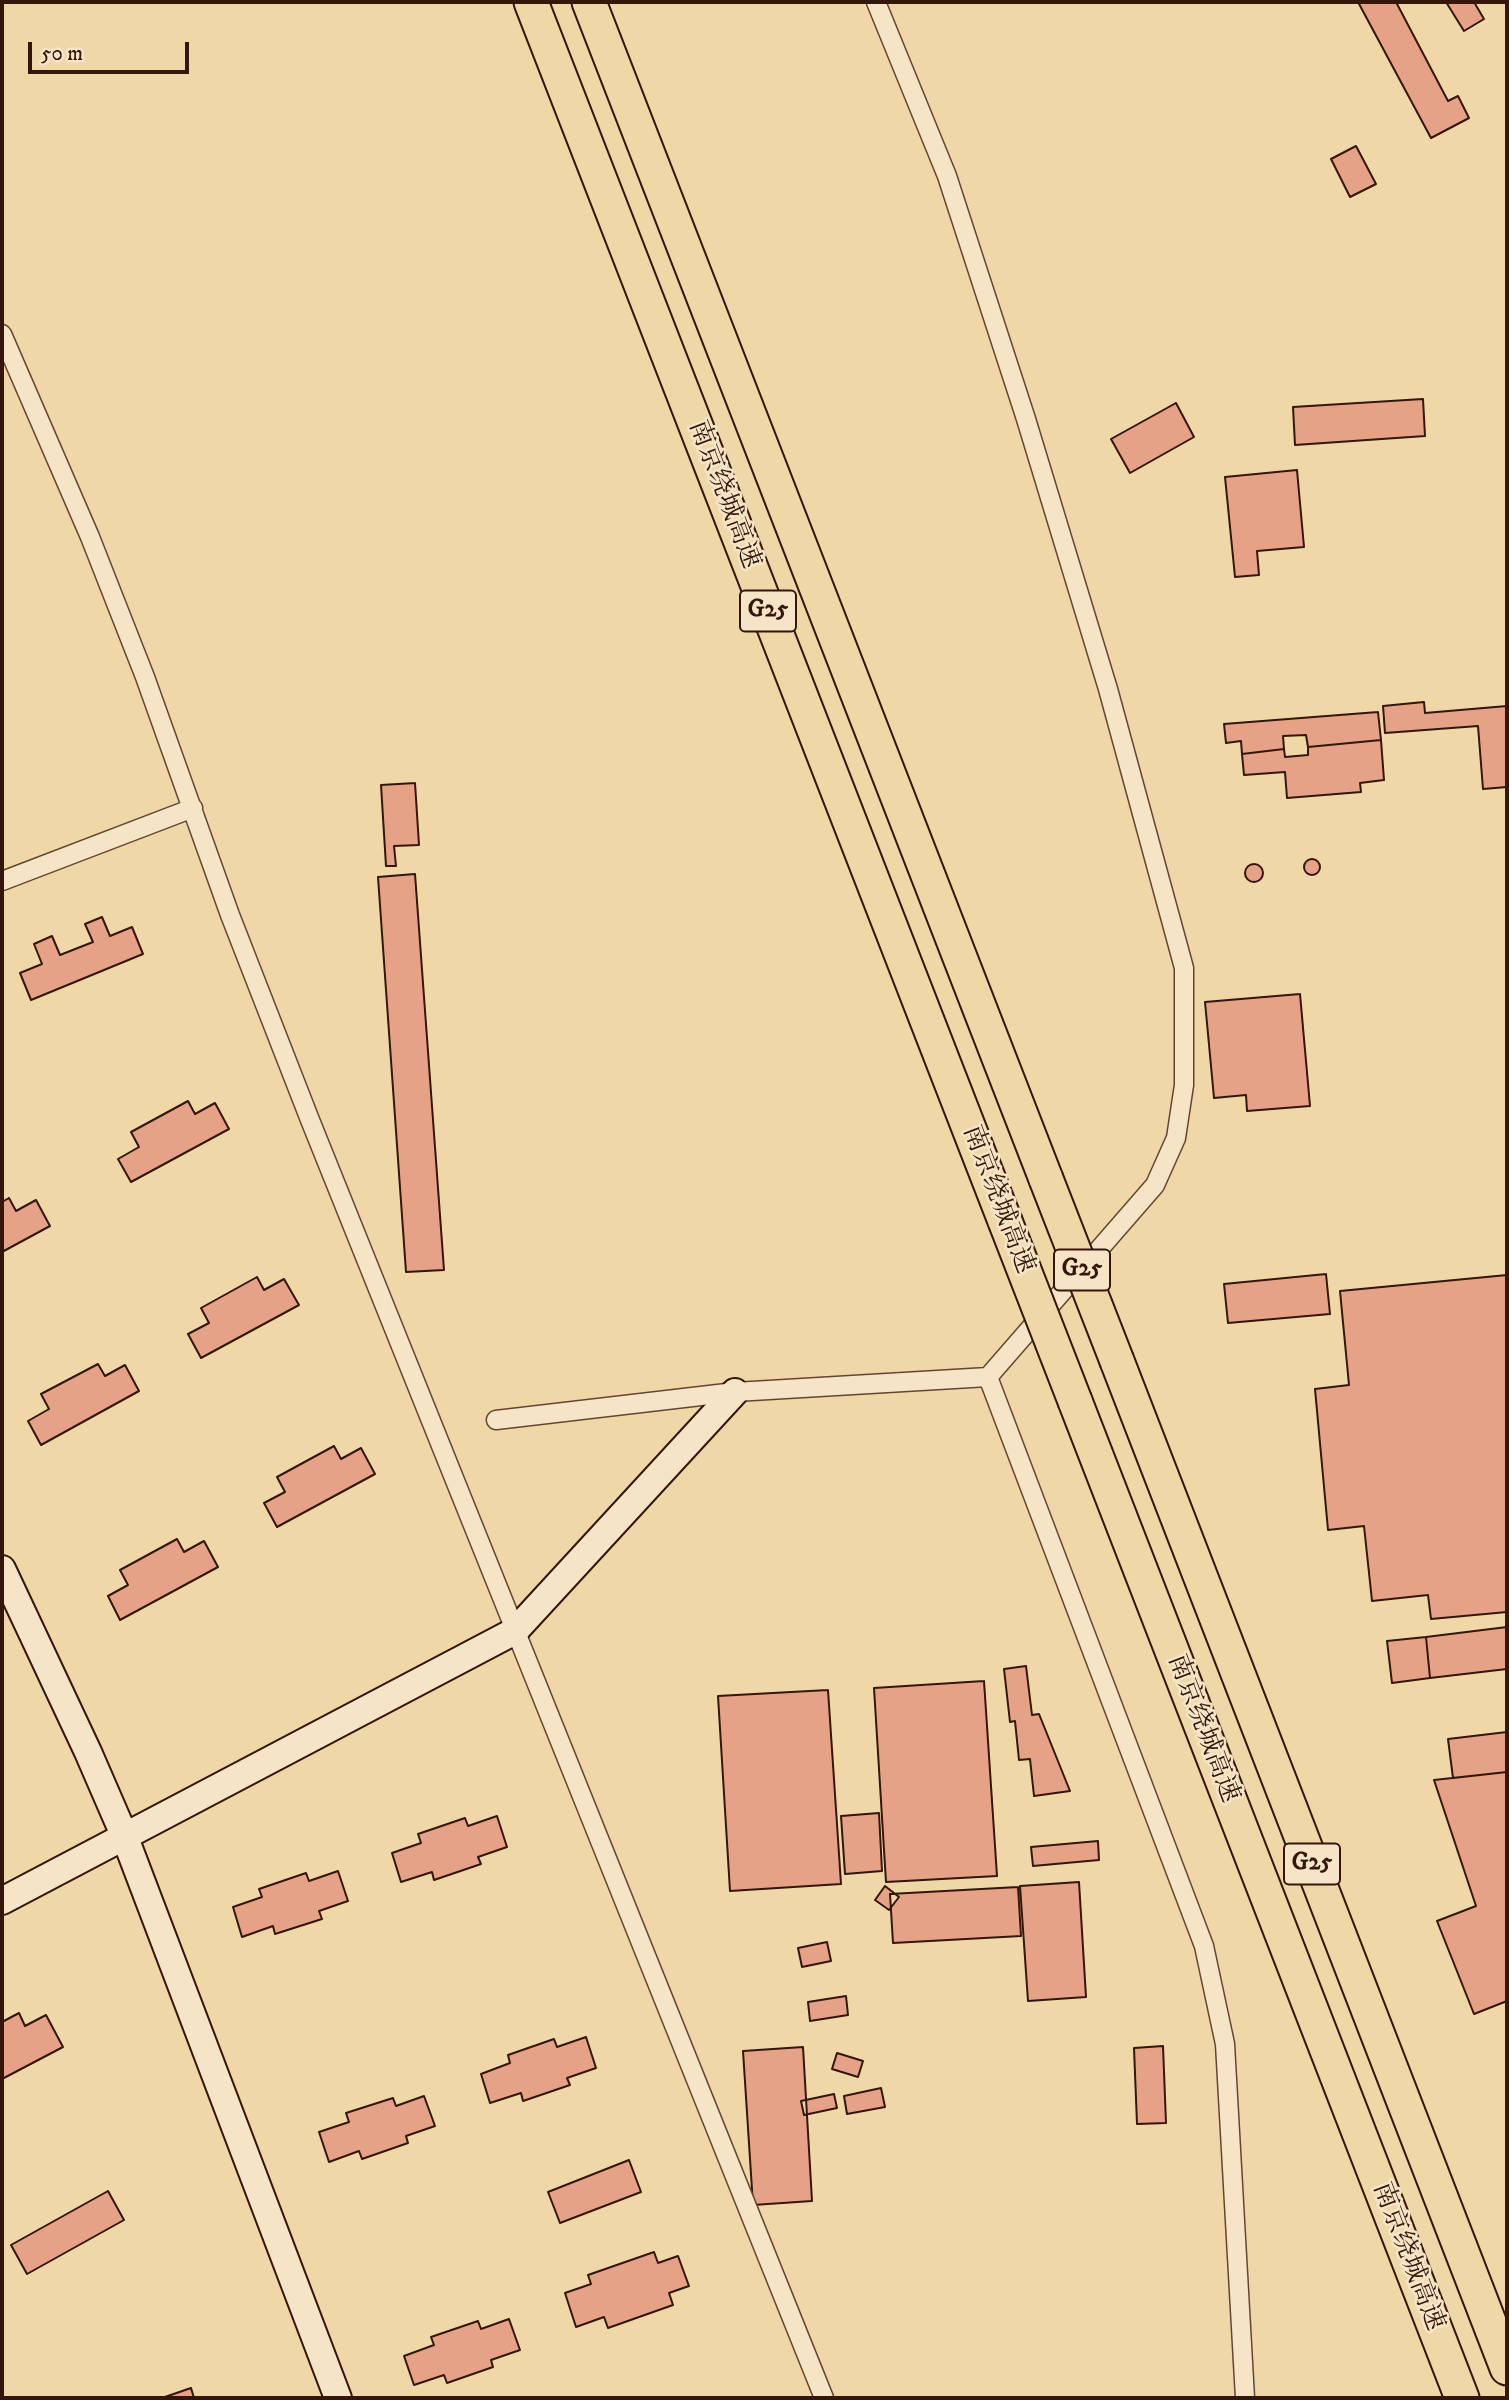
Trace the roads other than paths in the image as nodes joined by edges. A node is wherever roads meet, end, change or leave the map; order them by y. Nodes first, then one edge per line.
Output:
1 (531, 2) edge
2 (589, 2) edge
3 (876, 2) edge
4 (2, 334) edge
5 (193, 808) junction
6 (2, 881) edge
7 (988, 1377) junction
8 (735, 1392) junction
9 (496, 1420) dead end
10 (2, 1569) edge
11 (515, 1631) junction
12 (124, 1835) junction
13 (2, 1901) edge
14 (1507, 2368) edge
15 (338, 2398) edge
16 (824, 2398) edge
17 (1245, 2398) edge
18 (1462, 2398) edge

1 - 18 highway, 南京绕城高速 / G25, bridge
2 - 14 highway, 南京绕城高速 / G25, bridge
3 - 7 street
4 - 5 street
5 - 6 street
5 - 11 street
7 - 8 street
7 - 17 street
8 - 9 street
8 - 11 street
10 - 12 street
11 - 12 street
11 - 16 street
12 - 13 street
12 - 15 street

